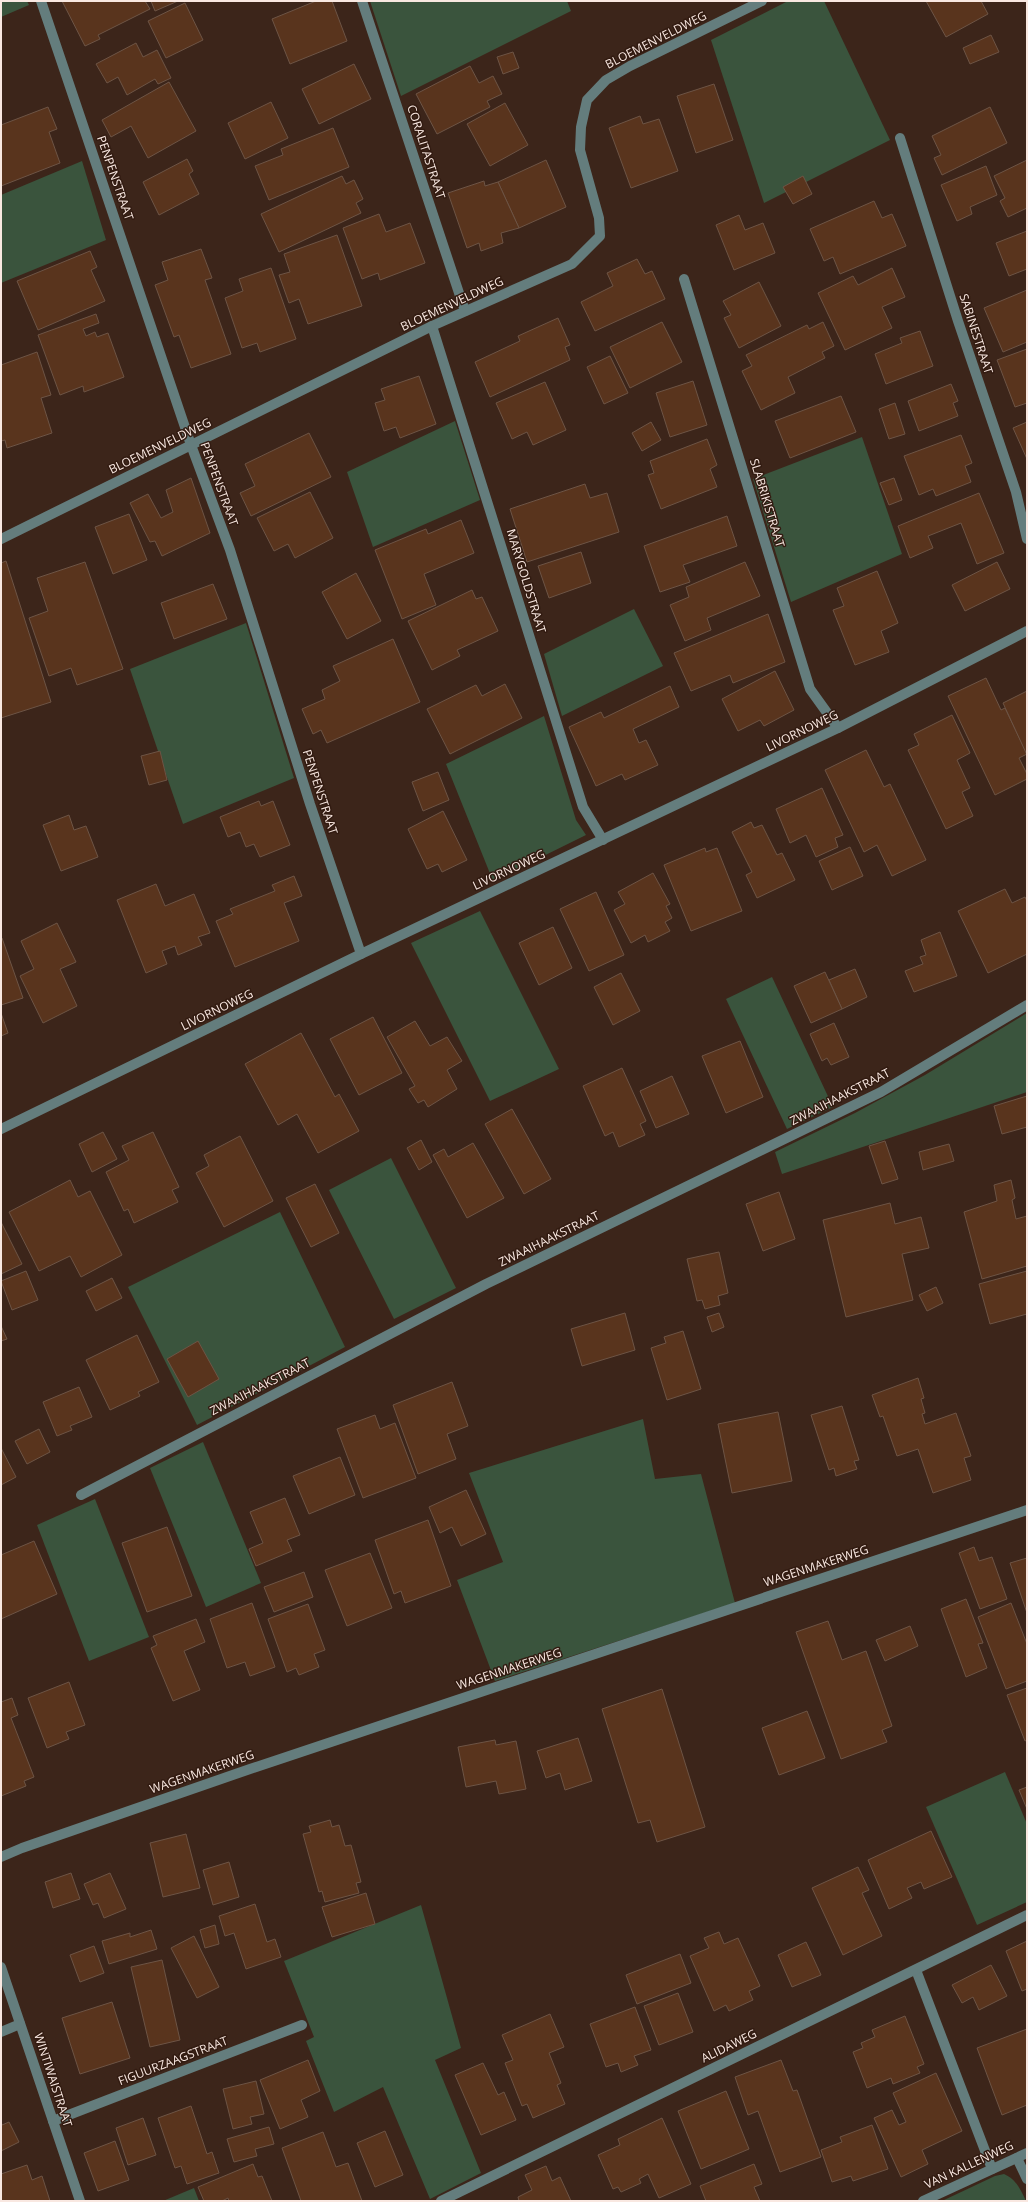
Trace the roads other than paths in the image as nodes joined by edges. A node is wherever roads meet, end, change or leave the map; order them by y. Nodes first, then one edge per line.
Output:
1 (42, 1) edge
2 (362, 1) edge
3 (762, 1) edge
4 (900, 138) dead end
5 (684, 280) dead end
6 (465, 311) junction
7 (432, 326) junction
8 (191, 445) junction
9 (1, 539) edge
10 (1027, 539) edge
11 (1027, 631) edge
12 (838, 728) junction
13 (604, 840) junction
14 (361, 954) junction
15 (1027, 1006) edge
16 (1, 1129) edge
17 (81, 1494) dead end
18 (1027, 1510) edge
19 (1, 1857) edge
20 (1027, 1915) edge
21 (1, 1967) edge
22 (916, 1970) junction
23 (20, 2024) junction
24 (302, 2025) dead end
25 (1, 2032) edge
26 (53, 2121) junction
27 (1027, 2153) edge
28 (1017, 2158) junction
29 (992, 2169) junction
30 (1027, 2179) edge
31 (80, 2201) edge
32 (442, 2201) edge
33 (923, 2201) edge

1 - 8 street, PENPENSTRAAT
2 - 6 street, CORALITASTRAAT
3 - 6 street, BLOEMENVELDWEG
4 - 10 street, SABINESTRAAT
5 - 12 street, SLABRIKISTRAAT
6 - 7 street, BLOEMENVELDWEG
7 - 8 street, BLOEMENVELDWEG
7 - 13 street, MARYGOLDSTRAAT
8 - 9 street, BLOEMENVELDWEG
8 - 14 street, PENPENSTRAAT
11 - 12 street, LIVORNOWEG
12 - 13 street, LIVORNOWEG
13 - 14 street, LIVORNOWEG
14 - 16 street, LIVORNOWEG
15 - 17 street, ZWAAIHAAKSTRAAT
18 - 19 street, WAGENMAKERWEG
20 - 22 street, ALIDAWEG
21 - 23 street, WINTIWAISTRAAT
22 - 29 street
22 - 32 street, ALIDAWEG
23 - 25 street
23 - 26 street, WINTIWAISTRAAT
24 - 26 street, FIGUURZAAGSTRAAT
26 - 31 street, WINTIWAISTRAAT
27 - 28 street, VAN KALLENWEG
28 - 29 street, VAN KALLENWEG
28 - 30 street
29 - 33 street, VAN KALLENWEG

